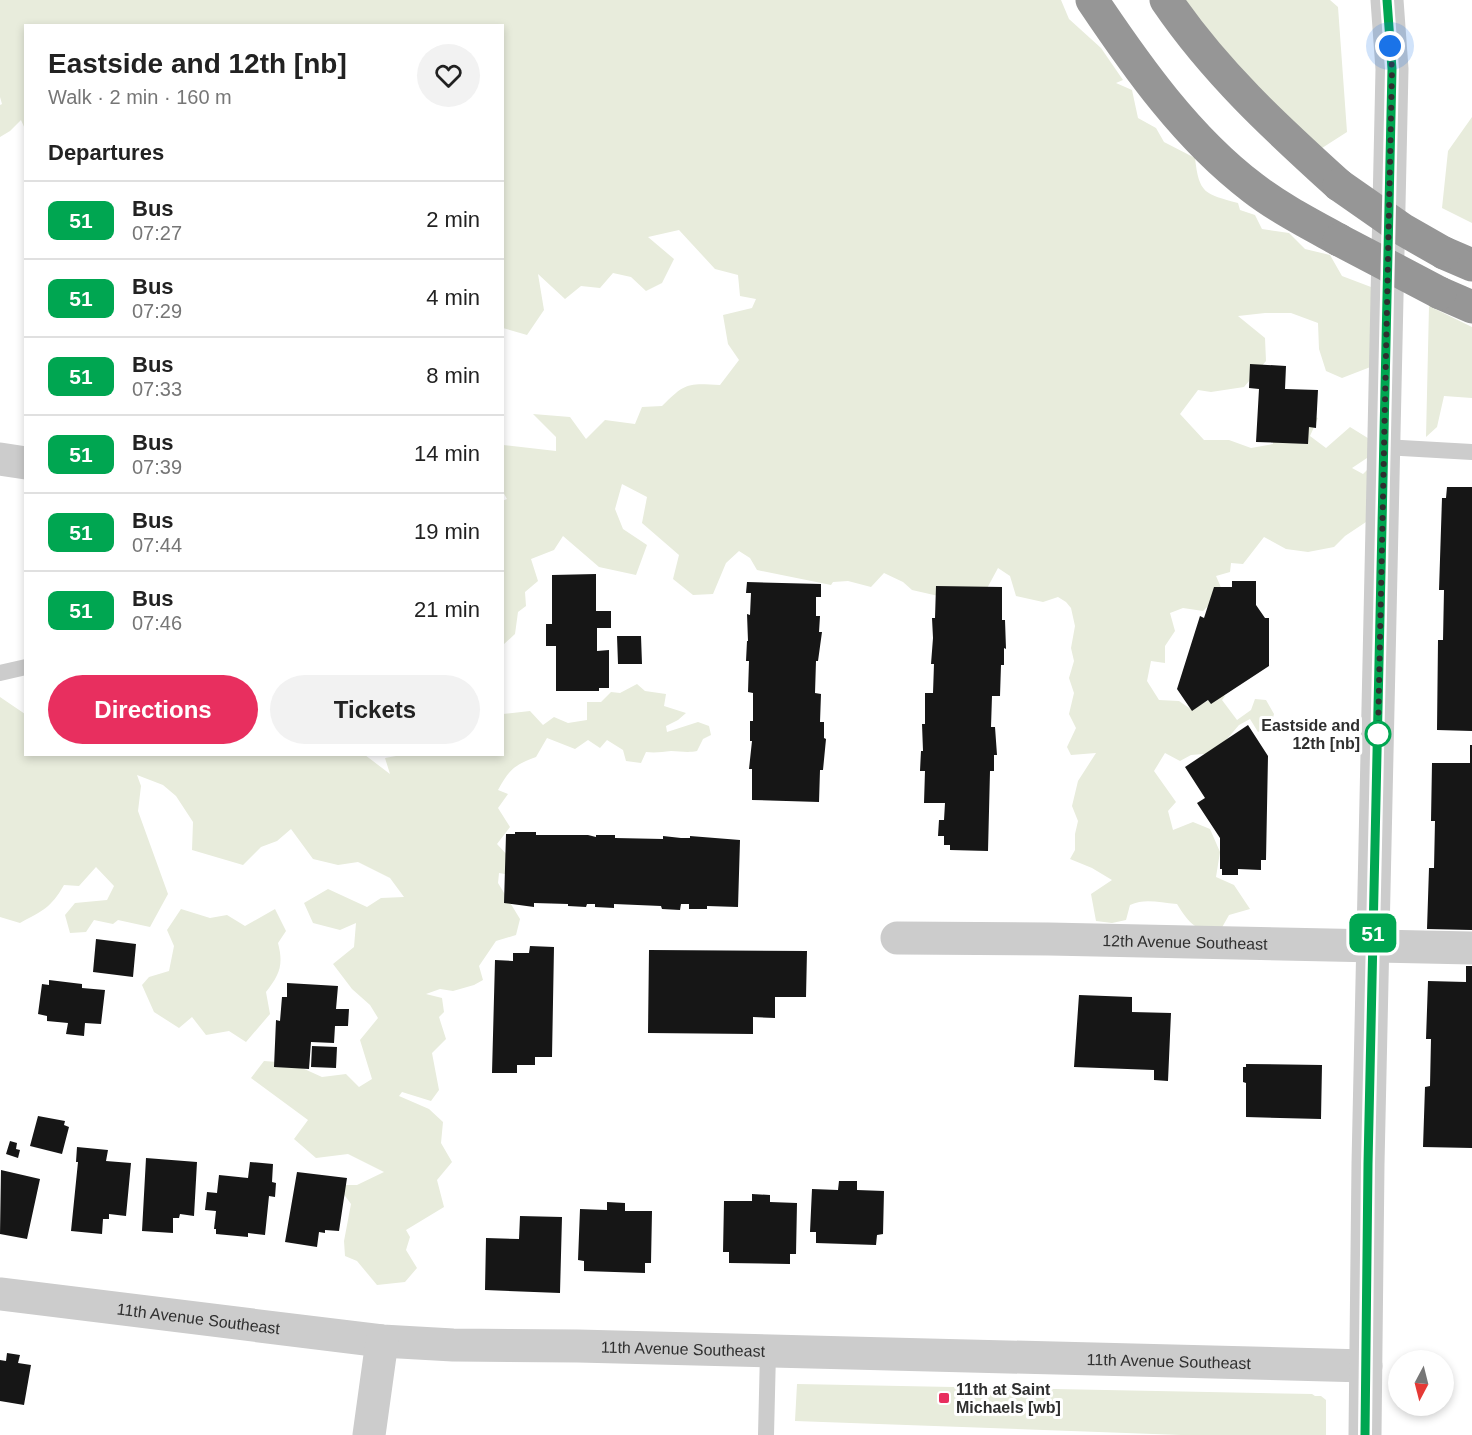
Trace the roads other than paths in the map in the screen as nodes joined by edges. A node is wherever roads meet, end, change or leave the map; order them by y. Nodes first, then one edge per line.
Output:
1 (1092, 0) edge
2 (1166, 0) edge
3 (1387, 0) edge
4 (1458, 259) edge
5 (1472, 307) edge
6 (1384, 447) junction
7 (1472, 452) edge
8 (0, 459) edge
9 (24, 463) edge
10 (24, 667) edge
11 (0, 673) edge
12 (897, 938) dead end
13 (1372, 946) junction
14 (1472, 948) edge
15 (0, 1294) edge
16 (382, 1341) junction
17 (768, 1352) junction
18 (1366, 1366) junction
19 (369, 1435) edge
20 (766, 1435) edge
21 (1365, 1435) edge

1 - 5 highway, bridge
2 - 4 highway, bridge
3 - 6 street
6 - 7 lane
6 - 13 street
8 - 9 street
10 - 11 lane
12 - 13 street, 12th Avenue Southeast
13 - 14 street, 12th Avenue Southeast
13 - 18 street
15 - 16 street, 11th Avenue Southeast
16 - 17 street, 11th Avenue Southeast
16 - 19 street
17 - 18 street, 11th Avenue Southeast
17 - 20 lane
18 - 21 street

